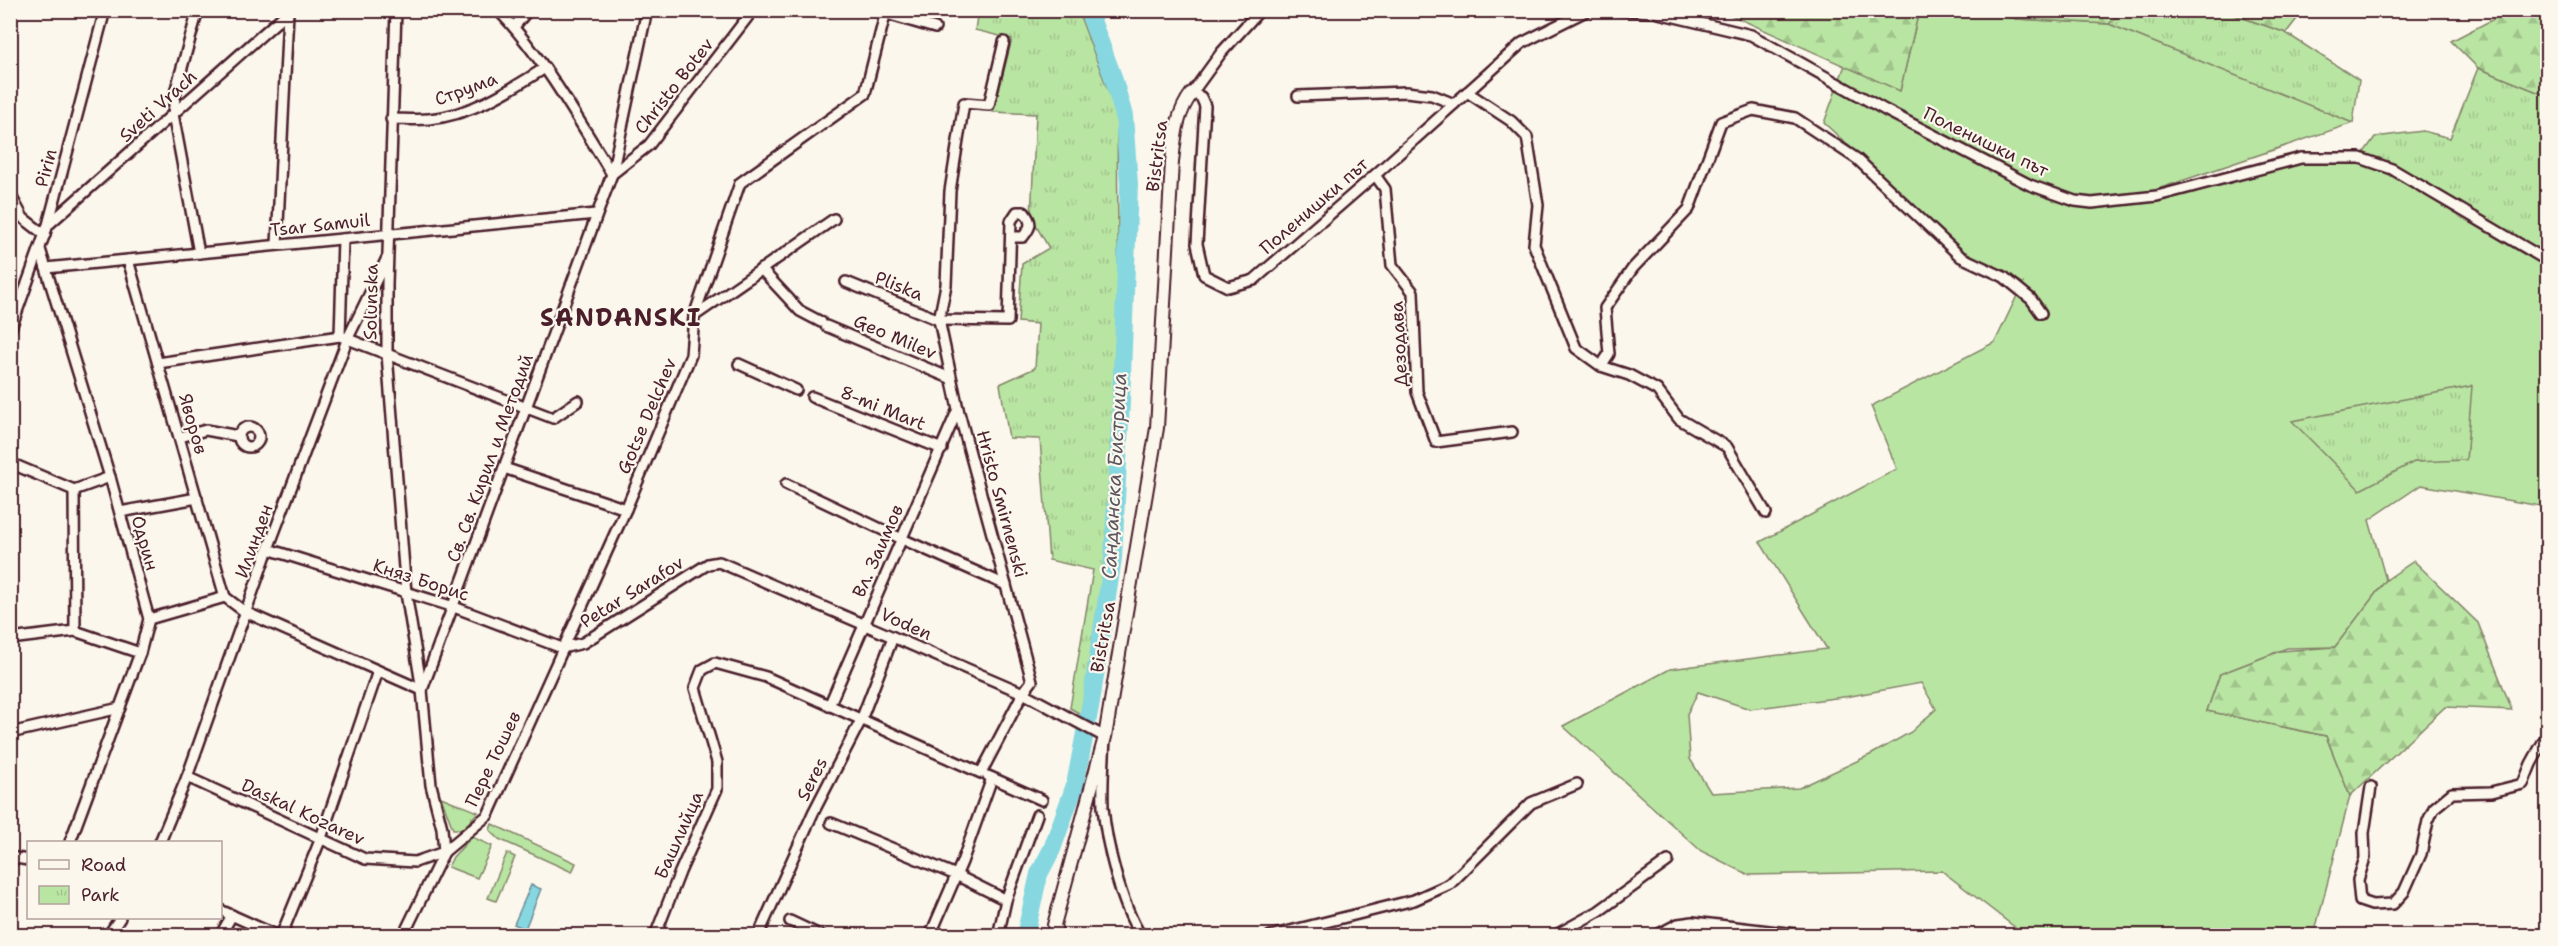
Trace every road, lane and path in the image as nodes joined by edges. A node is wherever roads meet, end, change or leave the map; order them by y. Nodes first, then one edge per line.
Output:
1 (105, 10) edge
2 (198, 10) edge
3 (396, 10) edge
4 (498, 10) edge
5 (528, 10) edge
6 (647, 10) edge
7 (753, 10) edge
8 (873, 10) edge
9 (1260, 10) edge
10 (1588, 10) edge
11 (1618, 10) edge
12 (289, 12) edge
13 (885, 15) junction
14 (514, 27) junction
15 (935, 27) dead end
16 (1004, 42) dead end
17 (545, 68) junction
18 (1467, 92) junction
19 (1192, 93) junction
20 (1298, 96) dead end
21 (1454, 104) junction
22 (173, 114) junction
23 (391, 119) junction
24 (612, 174) junction
25 (1375, 176) junction
26 (10, 194) edge
27 (596, 214) junction
28 (834, 219) dead end
29 (47, 230) junction
30 (388, 234) junction
31 (1011, 237) dead end
32 (343, 239) junction
33 (278, 245) junction
34 (40, 249) junction
35 (199, 253) junction
36 (388, 254) junction
37 (128, 260) junction
38 (2547, 261) edge
39 (46, 268) junction
40 (760, 269) junction
41 (846, 282) dead end
42 (2041, 313) dead end
43 (694, 316) junction
44 (939, 320) junction
45 (10, 331) edge
46 (344, 338) junction
47 (387, 354) junction
48 (158, 363) junction
49 (739, 364) dead end
50 (1601, 366) junction
51 (950, 378) junction
52 (796, 390) dead end
53 (812, 397) dead end
54 (578, 401) dead end
55 (525, 407) junction
56 (958, 409) junction
57 (1512, 432) dead end
58 (238, 436) dead end
59 (180, 437) junction
60 (942, 449) junction
61 (10, 463) edge
62 (504, 468) junction
63 (110, 477) junction
64 (786, 484) dead end
65 (74, 490) junction
66 (197, 498) junction
67 (626, 509) junction
68 (120, 512) junction
69 (1766, 513) dead end
70 (902, 539) junction
71 (268, 549) junction
72 (719, 562) joint
73 (1006, 585) junction
74 (406, 593) junction
75 (225, 597) junction
76 (454, 607) junction
77 (245, 612) junction
78 (149, 619) junction
79 (864, 623) junction
80 (75, 631) junction
81 (893, 637) junction
82 (10, 639) edge
83 (562, 648) junction
84 (140, 653) junction
85 (378, 670) junction
86 (422, 690) junction
87 (1023, 693) junction
88 (828, 706) junction
89 (120, 708) junction
90 (861, 720) junction
91 (10, 733) edge
92 (2547, 733) edge
93 (1100, 734) junction
94 (981, 773) junction
95 (187, 777) junction
96 (992, 778) junction
97 (1577, 784) dead end
98 (2370, 787) dead end
99 (1042, 800) dead end
100 (1037, 815) dead end
101 (831, 823) dead end
102 (321, 838) junction
103 (71, 841) edge
104 (161, 841) edge
105 (444, 852) junction
106 (10, 857) edge
107 (27, 860) edge
108 (1668, 861) dead end
109 (956, 875) junction
110 (1006, 900) junction
111 (222, 911) edge
112 (232, 915) junction
113 (119, 919) edge
114 (790, 921) dead end
115 (1054, 932) edge
116 (108, 936) edge
117 (220, 936) edge
118 (279, 936) edge
119 (403, 936) edge
120 (655, 936) edge
121 (759, 936) edge
122 (822, 936) edge
123 (930, 936) edge
124 (998, 936) edge
125 (1141, 936) edge
126 (1270, 936) edge
127 (1554, 936) edge
128 (1655, 936) edge
129 (1813, 936) edge

1 - 29 street, Pirin
2 - 22 street
3 - 23 street, Solunska
4 - 14 street
5 - 14 street
6 - 24 street, Св. Св. Кирил и Методий
7 - 24 street, Christo Botev
8 - 13 street
9 - 19 street
10 - 18 street, Поленишки път
11 - 38 street, Поленишки път
12 - 22 street, Sveti Vrach
12 - 33 street
13 - 15 street
13 - 43 street, Gotse Delchev
14 - 17 street
16 - 44 street
17 - 23 street, Струма
17 - 24 street
18 - 21 street, Поленишки път
18 - 50 street
19 - 25 street, Поленишки път
19 - 93 street, Bistritsa
20 - 21 street
21 - 25 street, Поленишки път
22 - 29 street, Sveti Vrach
22 - 35 street
23 - 30 street, Solunska
24 - 27 street, Св. Св. Кирил и Методий
25 - 57 street, Дезодава
26 - 29 street
27 - 30 street, Tsar Samuil
27 - 55 street, Св. Св. Кирил и Методий
28 - 40 street
29 - 34 street, Pirin
30 - 32 street, Tsar Samuil
30 - 36 street, Solunska
31 - 44 street
32 - 33 street, Tsar Samuil
32 - 46 street
33 - 35 street, Tsar Samuil
34 - 39 street, Одрин
34 - 45 street, Pirin
35 - 37 street, Tsar Samuil
36 - 46 street, Илинден
36 - 47 street, Solunska
37 - 39 street, Tsar Samuil
37 - 48 street, Яворов
39 - 63 street, Одрин
40 - 43 street
40 - 51 street, Geo Milev
41 - 44 street, Pliska
42 - 50 street
43 - 67 street, Gotse Delchev
44 - 51 street, Hristo Smirnenski
46 - 47 street
46 - 48 street
46 - 71 street, Илинден
47 - 55 street
47 - 74 street, Solunska
48 - 59 street, Яворов
49 - 52 street
50 - 69 street
51 - 56 street, Hristo Smirnenski
53 - 60 street, 8-mi Mart
54 - 55 street
55 - 62 street, Св. Св. Кирил и Методий
56 - 60 street, Вл. Заимов
56 - 73 street, Hristo Smirnenski
58 - 59 street
59 - 66 street, Яворов
60 - 70 street, Вл. Заимов
61 - 65 street
62 - 67 street
62 - 76 street, Св. Св. Кирил и Методий
63 - 65 street
63 - 68 street, Одрин
64 - 70 street
65 - 80 street
66 - 68 street
66 - 75 street, Яворов
67 - 83 street, Gotse Delchev
68 - 78 street, Одрин
70 - 73 street
70 - 79 street, Вл. Заимов
71 - 74 street, Княз Борис
71 - 77 street, Илинден
72 - 79 street, Voden
72 - 83 street, Petar Sarafov
73 - 87 street, Hristo Smirnenski
74 - 76 street, Княз Борис
74 - 86 street, Solunska
75 - 77 street
75 - 78 street
76 - 83 street, Княз Борис
76 - 86 street, Св. Св. Кирил и Методий
77 - 85 street
77 - 95 street, Илинден
78 - 84 street, Одрин
79 - 81 street, Voden
79 - 88 street, Вл. Заимов
80 - 82 street
80 - 84 street
81 - 87 street, Voden
81 - 90 street, Seres
83 - 105 street, Пере Тошев
84 - 89 street, Одрин
85 - 86 street
85 - 102 street
86 - 105 street, Solunska
87 - 93 street, Voden
87 - 94 street
88 - 90 street, Башлийца
88 - 120 street, Башлийца
89 - 91 street
89 - 103 street, Одрин
90 - 94 street, Башлийца
90 - 121 street, Seres
92 - 98 street
93 - 115 street, Bistritsa
93 - 125 street
94 - 96 street, Башлийца
95 - 102 street, Daskal Kozarev
95 - 104 street, Илинден
96 - 99 street, Башлийца
96 - 109 street
97 - 126 street
100 - 110 street
101 - 109 street
102 - 105 street, Daskal Kozarev
102 - 118 street
105 - 119 street, Пере Тошев
106 - 107 street
108 - 127 street
109 - 110 street
109 - 123 street
110 - 124 street
111 - 112 street
112 - 117 street
112 - 118 street
113 - 116 street
114 - 122 street
128 - 129 street

